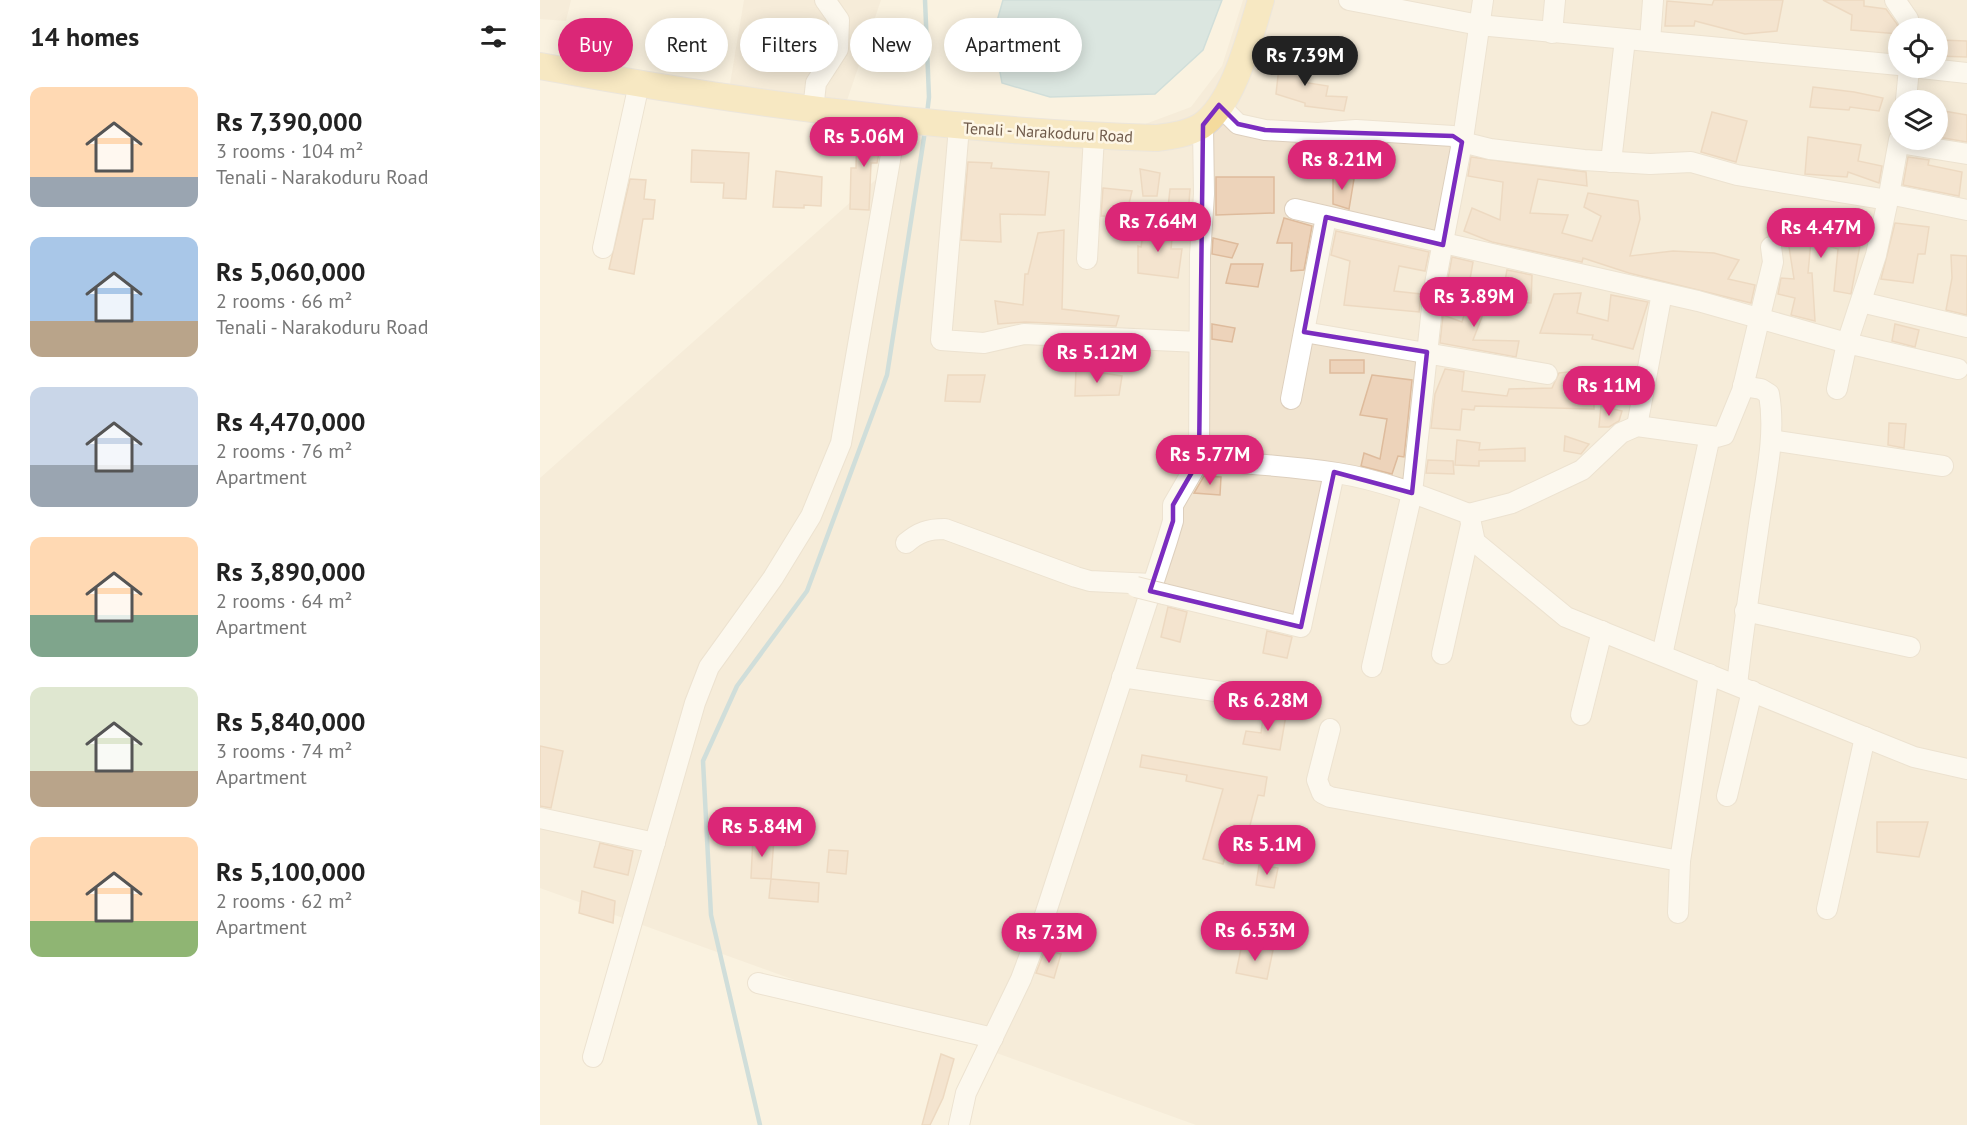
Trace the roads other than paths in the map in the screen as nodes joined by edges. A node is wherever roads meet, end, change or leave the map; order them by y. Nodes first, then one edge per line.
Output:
1 (825, 0) edge
2 (1261, 0) edge
3 (1483, 0) edge
4 (1555, 0) edge
5 (1653, 0) edge
6 (1895, 0) edge
7 (1358, 1) edge
8 (1907, 18) edge
9 (1479, 25) junction
10 (1552, 33) junction
11 (1625, 39) junction
12 (1650, 41) junction
13 (1888, 64) edge
14 (540, 66) edge
15 (1948, 71) edge
16 (1967, 73) edge
17 (639, 84) junction
18 (1219, 105) junction
19 (813, 110) junction
20 (904, 121) junction
21 (1203, 125) junction
22 (950, 126) junction
23 (1094, 136) junction
24 (1462, 142) junction
25 (1897, 150) edge
26 (1946, 150) edge
27 (1967, 154) edge
28 (1611, 162) junction
29 (1888, 197) junction
30 (1295, 209) dead end
31 (1967, 210) edge
32 (1326, 217) junction
33 (1443, 244) junction
34 (1771, 247) dead end
35 (603, 248) dead end
36 (1087, 259) dead end
37 (1662, 293) junction
38 (1861, 302) junction
39 (1759, 318) junction
40 (1967, 327) edge
41 (1304, 332) junction
42 (1199, 342) junction
43 (1848, 344) junction
44 (1427, 352) junction
45 (1958, 369) dead end
46 (1547, 374) dead end
47 (1743, 386) junction
48 (1838, 389) dead end
49 (1292, 399) dead end
50 (1637, 426) junction
51 (1710, 436) junction
52 (1771, 440) junction
53 (1199, 460) junction
54 (1943, 466) dead end
55 (1334, 473) junction
56 (1412, 493) junction
57 (1470, 518) junction
58 (906, 543) dead end
59 (1143, 587) junction
60 (1745, 611) junction
61 (1602, 631) junction
62 (1910, 647) dead end
63 (1442, 654) dead end
64 (1662, 655) junction
65 (1372, 667) dead end
66 (1709, 674) junction
67 (1122, 677) junction
68 (1744, 688) junction
69 (1242, 695) dead end
70 (1581, 715) dead end
71 (1330, 729) dead end
72 (1865, 736) junction
73 (1967, 769) edge
74 (1727, 796) dead end
75 (540, 818) edge
76 (655, 843) junction
77 (1680, 861) junction
78 (1827, 909) dead end
79 (1678, 913) dead end
80 (758, 983) dead end
81 (993, 1038) junction
82 (593, 1057) dead end
83 (959, 1125) edge

1 - 19 street
2 - 18 main road
3 - 9 street
4 - 10 street
5 - 12 street
6 - 8 street
7 - 9 street
9 - 10 street
9 - 24 street
10 - 11 street
11 - 12 street
11 - 28 street
12 - 13 street
14 - 17 main road, Tenali - Narakoduru Road
15 - 16 street
17 - 19 main road, Tenali - Narakoduru Road
17 - 35 street
18 - 21 main road
18 - 24 street
19 - 20 main road, Tenali - Narakoduru Road
20 - 22 main road, Tenali - Narakoduru Road
20 - 76 street
21 - 23 main road, Tenali - Narakoduru Road
21 - 42 street
22 - 23 main road, Tenali - Narakoduru Road
22 - 42 street
23 - 36 street
24 - 28 street
24 - 33 street
25 - 29 street
26 - 27 street
28 - 29 street
29 - 31 street
29 - 38 street
30 - 32 street
32 - 33 street
32 - 41 street
33 - 37 street
33 - 44 street
34 - 39 street
37 - 39 street
37 - 50 street
38 - 40 street
38 - 43 street
39 - 43 street
39 - 47 street
41 - 44 street
41 - 49 street
42 - 53 street
43 - 45 street
43 - 48 street
44 - 46 street
44 - 56 street
47 - 51 street
47 - 52 street
50 - 51 street
50 - 57 street
51 - 64 street
52 - 54 street
52 - 60 street
53 - 55 street
53 - 59 street
55 - 56 street
55 - 59 street
56 - 57 street
56 - 65 street
57 - 61 street
57 - 63 street
58 - 59 street
59 - 67 street
60 - 62 street
60 - 68 street
61 - 64 street
61 - 70 street
64 - 66 street
66 - 68 street
66 - 77 street
67 - 69 street
67 - 81 street
68 - 72 street
68 - 74 street
71 - 77 street
72 - 73 street
72 - 78 street
75 - 76 street
76 - 82 street
77 - 79 street
80 - 81 street
81 - 83 street

